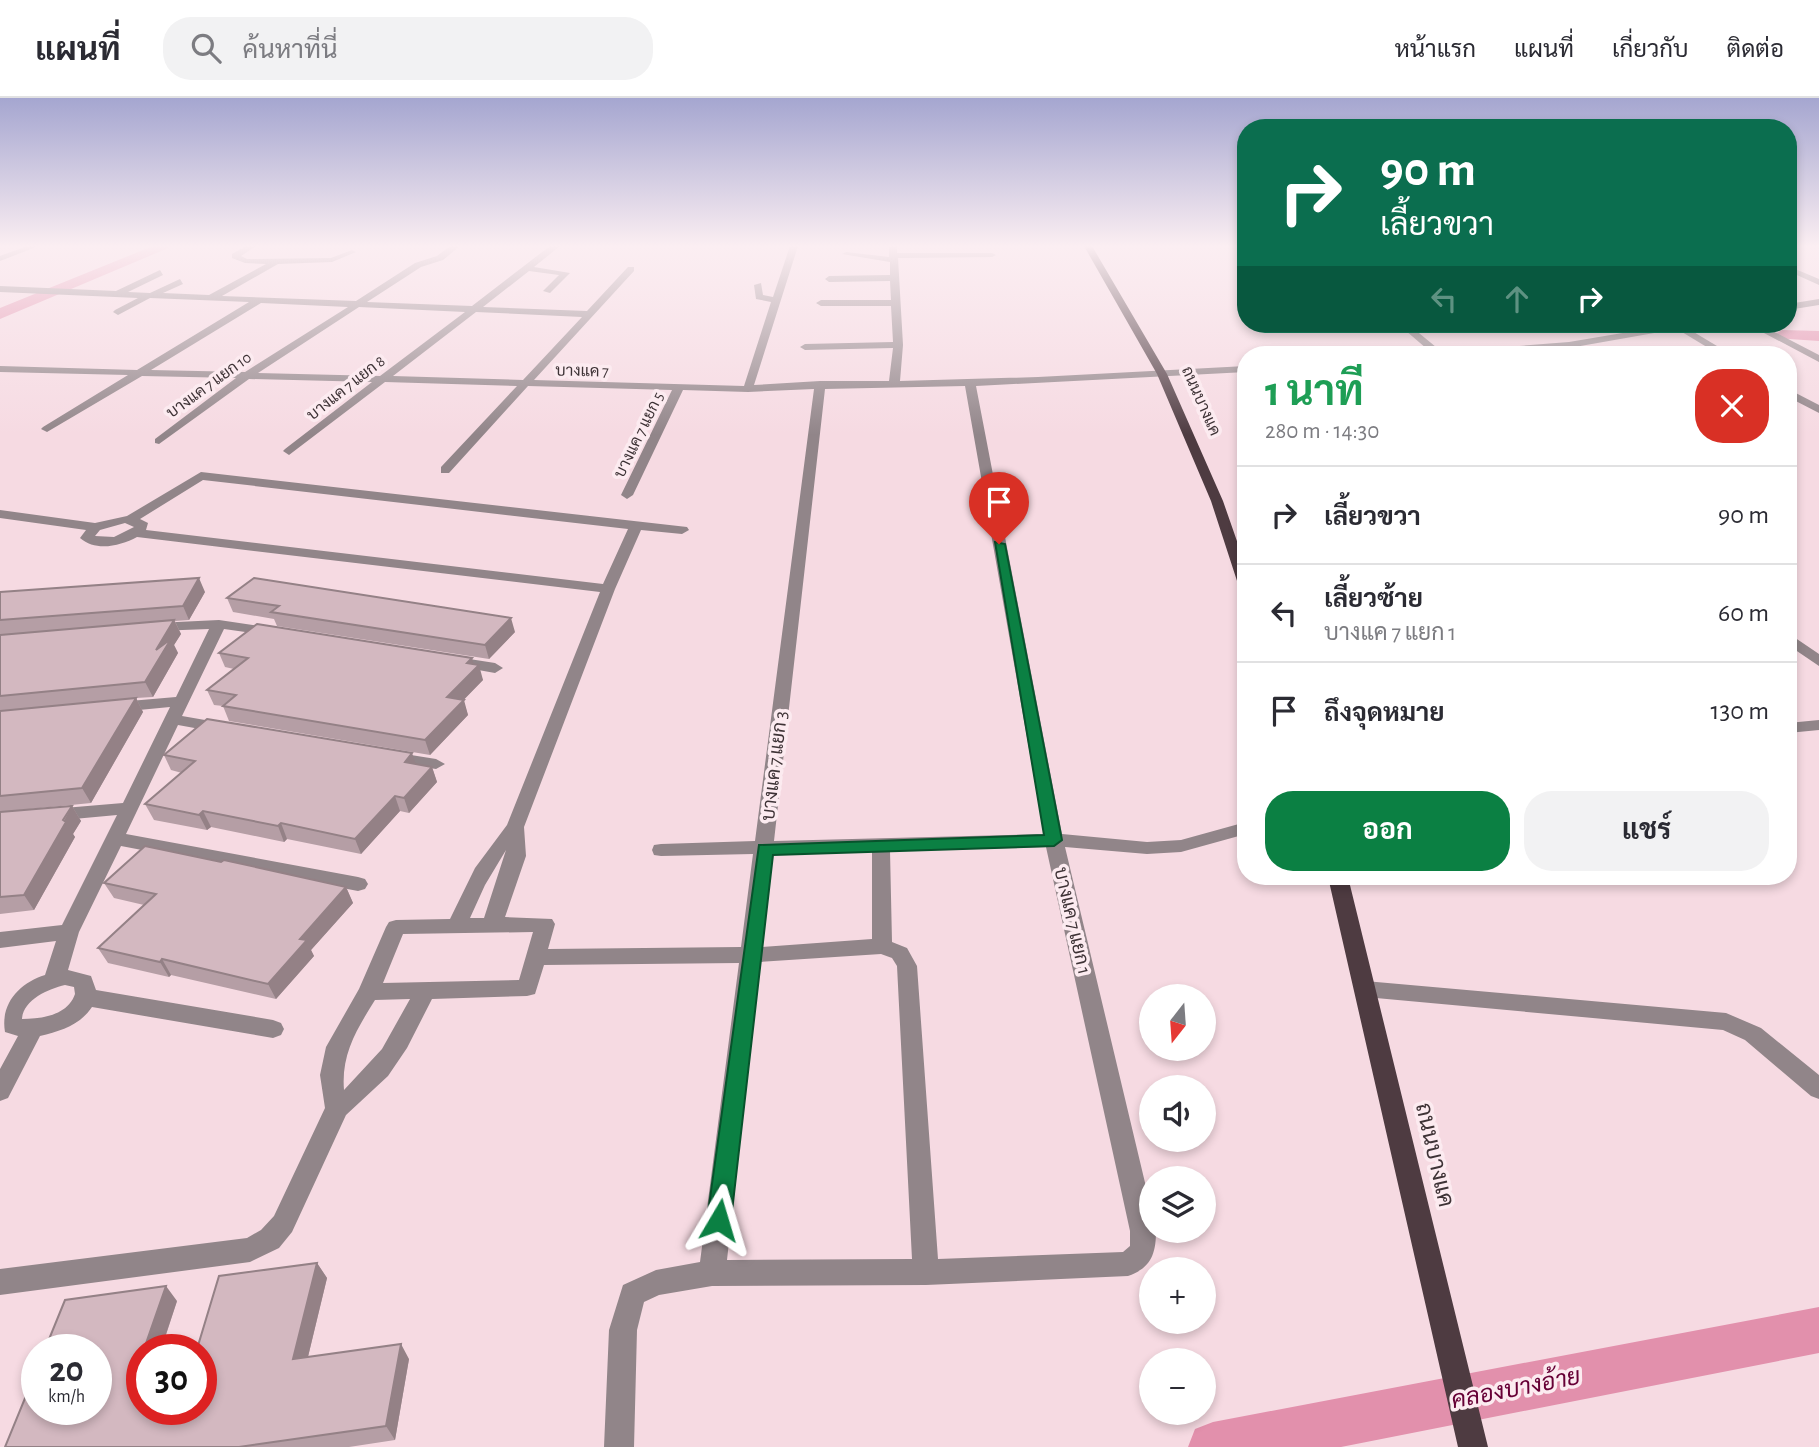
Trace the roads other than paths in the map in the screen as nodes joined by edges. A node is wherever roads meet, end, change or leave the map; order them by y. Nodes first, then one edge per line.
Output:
1 (124, 309) edge
2 (244, 309) edge
3 (350, 309) edge
4 (471, 309) joint
5 (592, 309) edge
6 (774, 309) edge
7 (897, 309) edge
8 (1124, 309) edge
9 (118, 312) dead end
10 (587, 314) junction
11 (1414, 333) edge
12 (1638, 333) edge
13 (1690, 333) edge
14 (1769, 333) edge
15 (1632, 334) joint
16 (898, 345) junction
17 (1569, 345) joint
18 (1429, 346) edge
19 (1563, 346) edge
20 (1712, 346) edge
21 (1794, 346) edge
22 (805, 347) dead end
23 (1797, 348) edge
24 (1819, 359) edge
25 (0, 369) edge
26 (26, 370) junction
27 (1237, 370) edge
28 (133, 374) junction
29 (1162, 374) junction
30 (245, 377) junction
31 (9, 380) dead end
32 (381, 381) junction
33 (970, 383) junction
34 (820, 384) junction
35 (522, 385) junction
36 (894, 385) junction
37 (678, 388) junction
38 (748, 389) junction
39 (1797, 397) edge
40 (1819, 410) edge
41 (47, 429) dead end
42 (159, 441) dead end
43 (289, 451) dead end
44 (445, 470) dead end
45 (627, 495) dead end
46 (0, 514) edge
47 (134, 526) junction
48 (636, 526) junction
49 (95, 527) junction
50 (682, 530) dead end
51 (1237, 560) edge
52 (608, 589) junction
53 (219, 624) junction
54 (137, 629) edge
55 (284, 634) edge
56 (1797, 644) edge
57 (429, 657) edge
58 (1819, 661) edge
59 (495, 668) dead end
60 (181, 701) junction
61 (97, 709) edge
62 (172, 719) junction
63 (1819, 725) edge
64 (1797, 727) edge
65 (238, 731) edge
66 (370, 753) edge
67 (436, 764) dead end
68 (129, 808) junction
69 (39, 817) edge
70 (515, 827) junction
71 (1237, 830) edge
72 (114, 838) junction
73 (1054, 840) junction
74 (881, 846) junction
75 (765, 849) junction
76 (661, 850) dead end
77 (358, 884) dead end
78 (1340, 885) edge
79 (492, 925) junction
80 (457, 926) junction
81 (69, 932) junction
82 (0, 940) edge
83 (882, 946) junction
84 (753, 955) junction
85 (536, 957) junction
86 (54, 979) junction
87 (1366, 989) junction
88 (425, 990) junction
89 (369, 992) junction
90 (85, 997) junction
91 (273, 1029) dead end
92 (32, 1030) junction
93 (1819, 1089) edge
94 (0, 1091) edge
95 (337, 1108) junction
96 (926, 1272) junction
97 (712, 1273) junction
98 (0, 1282) edge
99 (1471, 1437) edge
100 (619, 1447) edge

1 - 9 street
2 - 28 street
3 - 30 street, บางแค 7 แยก 10
4 - 10 street
4 - 32 street, บางแค 7 แยก 8
5 - 10 street
6 - 38 street
7 - 16 street
8 - 29 main road, ถนนบางแค
10 - 35 street
11 - 18 street
12 - 15 street
13 - 20 street
14 - 21 street
15 - 17 street
16 - 22 street
16 - 36 street
17 - 19 street
23 - 24 street
25 - 26 street, บางแค 7
26 - 28 street, บางแค 7
26 - 31 street
27 - 29 street, บางแค 7
28 - 30 street, บางแค 7
28 - 41 street
29 - 33 street, บางแค 7
29 - 51 main road, ถนนบางแค
30 - 32 street, บางแค 7
30 - 42 street, บางแค 7 แยก 10
32 - 35 street, บางแค 7
32 - 43 street, บางแค 7 แยก 8
33 - 36 street, บางแค 7
33 - 73 street, บางแค 7 แยก 1
34 - 36 street, บางแค 7
34 - 38 street, บางแค 7
34 - 75 street, บางแค 7 แยก 3
35 - 37 street, บางแค 7
35 - 44 street
37 - 38 street, บางแค 7
37 - 45 street, บางแค 7 แยก 5
39 - 40 street
46 - 49 street
47 - 48 street
47 - 49 street
47 - 49 street
47 - 52 street
48 - 50 street
48 - 52 street
52 - 70 street
53 - 54 street
53 - 55 street
53 - 60 street
56 - 58 street
57 - 59 street
60 - 61 street
60 - 62 street
62 - 65 street
62 - 68 street
63 - 64 street
66 - 67 street
68 - 69 street
68 - 72 street
70 - 79 street
70 - 80 street
71 - 73 street
72 - 77 street
72 - 81 street
73 - 74 street
73 - 96 street, บางแค 7 แยก 1
74 - 75 street
74 - 83 street
75 - 76 street
75 - 84 street, บางแค 7 แยก 3
78 - 87 main road, ถนนบางแค
79 - 80 street
79 - 85 street
80 - 89 street
81 - 82 street
81 - 86 street
83 - 84 street
83 - 96 street
84 - 85 street
84 - 97 street, บางแค 7 แยก 3
85 - 88 street
86 - 90 street
86 - 92 street
87 - 93 street
87 - 99 main road, ถนนบางแค
88 - 89 street
88 - 95 street
89 - 95 street
90 - 91 street
90 - 92 street
92 - 94 street
95 - 98 street
96 - 97 street
97 - 100 street

